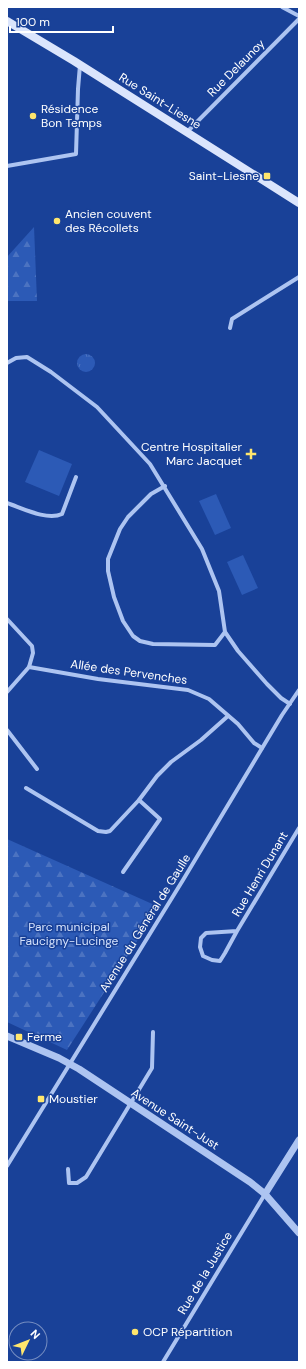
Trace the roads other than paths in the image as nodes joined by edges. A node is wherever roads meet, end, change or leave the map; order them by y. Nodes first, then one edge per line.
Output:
1 (282, 7) edge
2 (299, 16) edge
3 (299, 19) edge
4 (7, 21) edge
5 (80, 65) junction
6 (187, 132) junction
7 (7, 166) edge
8 (299, 202) edge
9 (299, 277) edge
10 (230, 328) dead end
11 (7, 363) edge
12 (76, 477) dead end
13 (165, 486) junction
14 (7, 503) edge
15 (7, 619) edge
16 (225, 632) junction
17 (29, 667) junction
18 (299, 690) edge
19 (7, 692) edge
20 (290, 704) junction
21 (228, 716) junction
22 (7, 730) edge
23 (262, 748) junction
24 (37, 769) dead end
25 (26, 788) dead end
26 (139, 800) junction
27 (299, 828) edge
28 (123, 872) dead end
29 (237, 931) junction
30 (153, 1032) dead end
31 (7, 1037) edge
32 (70, 1064) junction
33 (131, 1103) junction
34 (299, 1140) edge
35 (7, 1166) edge
36 (68, 1169) dead end
37 (265, 1194) junction
38 (299, 1233) edge
39 (163, 1362) edge

1 - 2 street
3 - 6 street, Rue Delaunoy
4 - 5 main road, Rue Saint-Liesne
5 - 6 main road, Rue Saint-Liesne
5 - 7 street
6 - 8 main road, Rue Saint-Liesne
9 - 10 street
11 - 13 street
12 - 14 street
13 - 16 street
13 - 16 street
15 - 17 street
16 - 20 street
17 - 19 street
17 - 21 street, Allée des Pervenches
18 - 20 street, Avenue du Général de Gaulle
20 - 23 street, Avenue du Général de Gaulle
21 - 23 street, Allée des Pervenches
21 - 26 street
22 - 24 street
23 - 32 street, Avenue du Général de Gaulle
25 - 26 street
26 - 28 street
27 - 29 street, Rue Henri Dunant
29 - 29 street, Rue Henri Dunant
30 - 33 street
31 - 32 street, Avenue Saint-Just
32 - 33 street, Avenue Saint-Just
32 - 35 street, Avenue du Général de Gaulle
33 - 36 street
33 - 37 street, Avenue Saint-Just
34 - 37 street
37 - 38 street, Avenue Saint-Just
37 - 39 street, Rue de la Justice

